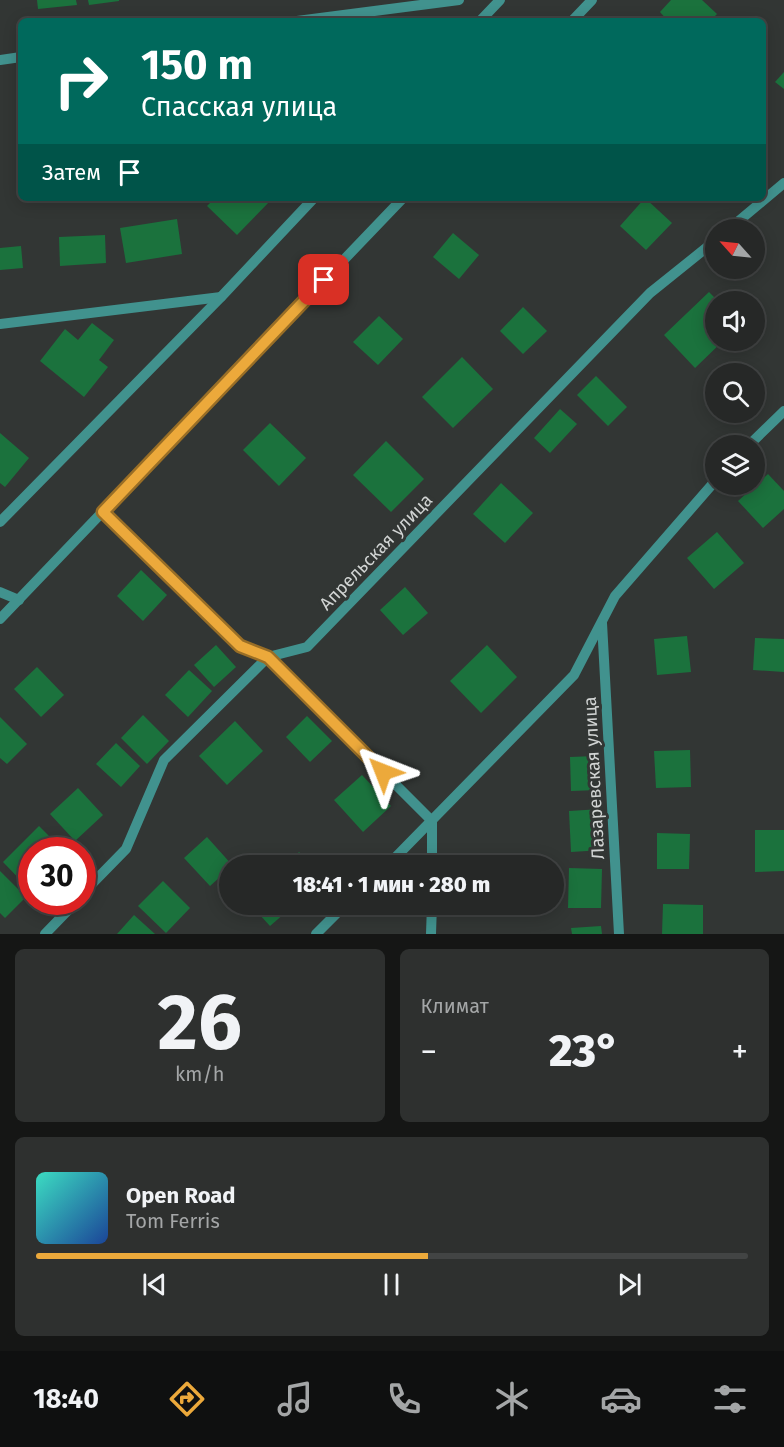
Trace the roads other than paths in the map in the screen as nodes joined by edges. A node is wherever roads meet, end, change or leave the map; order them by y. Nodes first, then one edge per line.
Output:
1 (459, 0) edge
2 (500, 0) edge
3 (592, 0) edge
4 (320, 18) edge
5 (483, 18) edge
6 (575, 18) edge
7 (18, 57) edge
8 (0, 60) edge
9 (784, 183) edge
10 (766, 198) edge
11 (311, 201) edge
12 (400, 201) edge
13 (763, 201) edge
14 (741, 219) edge
15 (705, 249) edge
16 (221, 297) junction
17 (0, 324) edge
18 (784, 411) edge
19 (759, 435) edge
20 (705, 493) edge
21 (103, 512) junction
22 (0, 522) edge
23 (0, 592) edge
24 (19, 600) junction
25 (0, 619) edge
26 (602, 620) junction
27 (268, 657) junction
28 (432, 821) junction
29 (398, 855) edge
30 (432, 855) edge
31 (96, 880) edge
32 (63, 915) edge
33 (335, 915) edge
34 (432, 915) edge
35 (45, 934) edge
36 (316, 934) edge
37 (431, 934) edge
38 (619, 934) edge

1 - 4 street
2 - 5 street
3 - 6 street
7 - 8 street
9 - 10 street
11 - 16 street
12 - 21 street
13 - 14 street
15 - 27 street, Апрельская улица
16 - 17 street
16 - 22 street
18 - 19 street
20 - 26 street
21 - 24 street
21 - 27 street
23 - 24 street
24 - 25 street
26 - 28 street
26 - 38 street, Лазаревская улица
27 - 28 street
27 - 31 street
28 - 29 street
28 - 30 street
32 - 35 street
33 - 36 street
34 - 37 street

